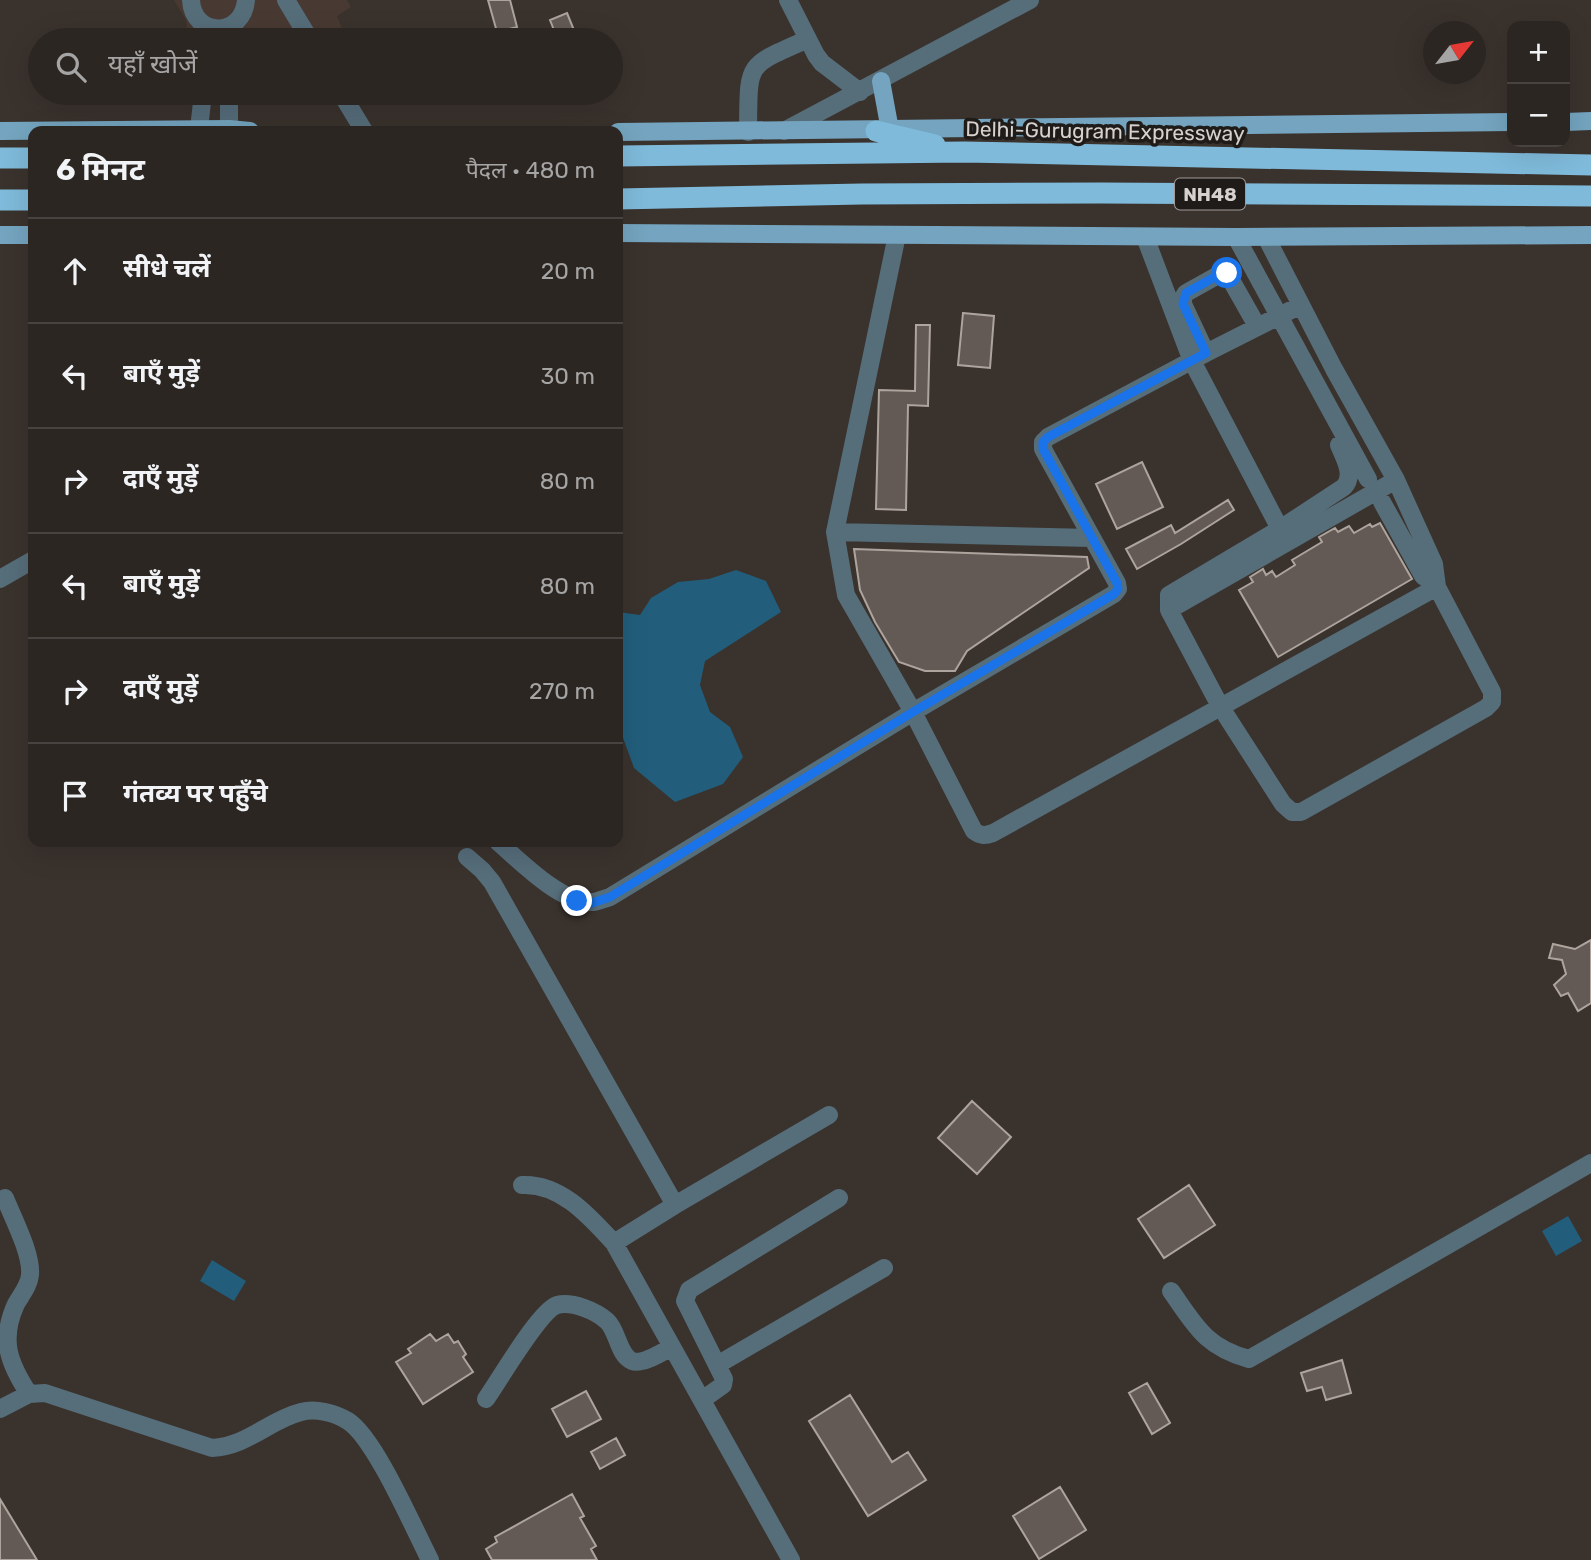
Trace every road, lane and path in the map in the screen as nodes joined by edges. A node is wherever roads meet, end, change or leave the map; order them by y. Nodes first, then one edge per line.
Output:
1 (191, 0) edge
2 (246, 0) edge
3 (286, 0) edge
4 (788, 0) edge
5 (1030, 0) edge
6 (204, 28) edge
7 (233, 28) edge
8 (303, 28) edge
9 (808, 39) junction
10 (881, 81) junction
11 (860, 92) junction
12 (202, 105) edge
13 (229, 105) edge
14 (348, 105) edge
15 (1591, 121) edge
16 (1507, 122) edge
17 (1570, 122) edge
18 (200, 126) edge
19 (229, 126) edge
20 (360, 126) edge
21 (883, 130) junction
22 (0, 131) edge
23 (28, 131) edge
24 (784, 131) junction
25 (623, 132) edge
26 (748, 132) junction
27 (964, 152) junction
28 (623, 156) edge
29 (0, 158) edge
30 (28, 158) edge
31 (1591, 165) edge
32 (1591, 196) edge
33 (623, 199) edge
34 (0, 200) edge
35 (28, 200) edge
36 (623, 233) edge
37 (0, 235) edge
38 (28, 235) edge
39 (897, 235) junction
40 (1591, 235) edge
41 (1146, 237) junction
42 (1236, 237) junction
43 (1266, 237) junction
44 (1301, 305) junction
45 (1280, 316) junction
46 (1257, 326) junction
47 (1199, 357) junction
48 (1337, 422) junction
49 (1368, 479) dead end
50 (1396, 480) junction
51 (1382, 502) dead end
52 (1280, 529) junction
53 (835, 532) junction
54 (1091, 538) junction
55 (28, 564) edge
56 (0, 579) edge
57 (1436, 586) junction
58 (1169, 610) junction
59 (1220, 706) junction
60 (913, 712) junction
61 (504, 847) edge
62 (467, 858) dead end
63 (829, 1115) dead end
64 (1591, 1163) edge
65 (522, 1185) dead end
66 (5, 1198) dead end
67 (839, 1198) dead end
68 (675, 1205) junction
69 (614, 1243) junction
70 (884, 1268) dead end
71 (1171, 1291) dead end
72 (672, 1347) junction
73 (717, 1365) junction
74 (29, 1394) junction
75 (486, 1399) dead end
76 (702, 1400) junction
77 (0, 1409) edge
78 (430, 1560) edge
79 (791, 1560) edge

1 - 6 street
2 - 7 street
3 - 8 street
4 - 9 street
5 - 10 street
9 - 11 street
9 - 26 street
10 - 11 street
10 - 21 main road
11 - 24 street
12 - 18 street
13 - 19 street
14 - 20 street
15 - 17 main road
16 - 21 main road
21 - 24 main road
21 - 27 highway
22 - 23 main road
24 - 26 main road
25 - 26 main road
27 - 28 highway, Delhi-Gurugram Expressway / NH48
27 - 31 highway, Delhi-Gurugram Expressway / NH48
29 - 30 highway
32 - 33 highway, NH48
34 - 35 highway
36 - 39 main road
37 - 38 main road
39 - 41 main road
39 - 53 street
40 - 43 main road
41 - 42 main road
41 - 47 street
42 - 43 main road
42 - 45 street
43 - 44 street
44 - 45 street
44 - 50 street
45 - 46 street
45 - 48 street
46 - 47 street
46 - 47 street
47 - 52 street
47 - 54 street
48 - 49 street
48 - 52 street
50 - 57 street
50 - 58 street
51 - 57 street
52 - 58 street
53 - 54 street
53 - 60 street
54 - 60 street
55 - 56 street
57 - 59 street
57 - 59 street
58 - 59 street
59 - 60 street
60 - 61 street
62 - 68 street
63 - 68 street
64 - 71 street
65 - 69 street
66 - 74 street
67 - 73 street
68 - 69 street
69 - 72 street
70 - 73 street
72 - 75 street
72 - 76 street
73 - 76 street
74 - 77 street
74 - 78 street
76 - 79 street

